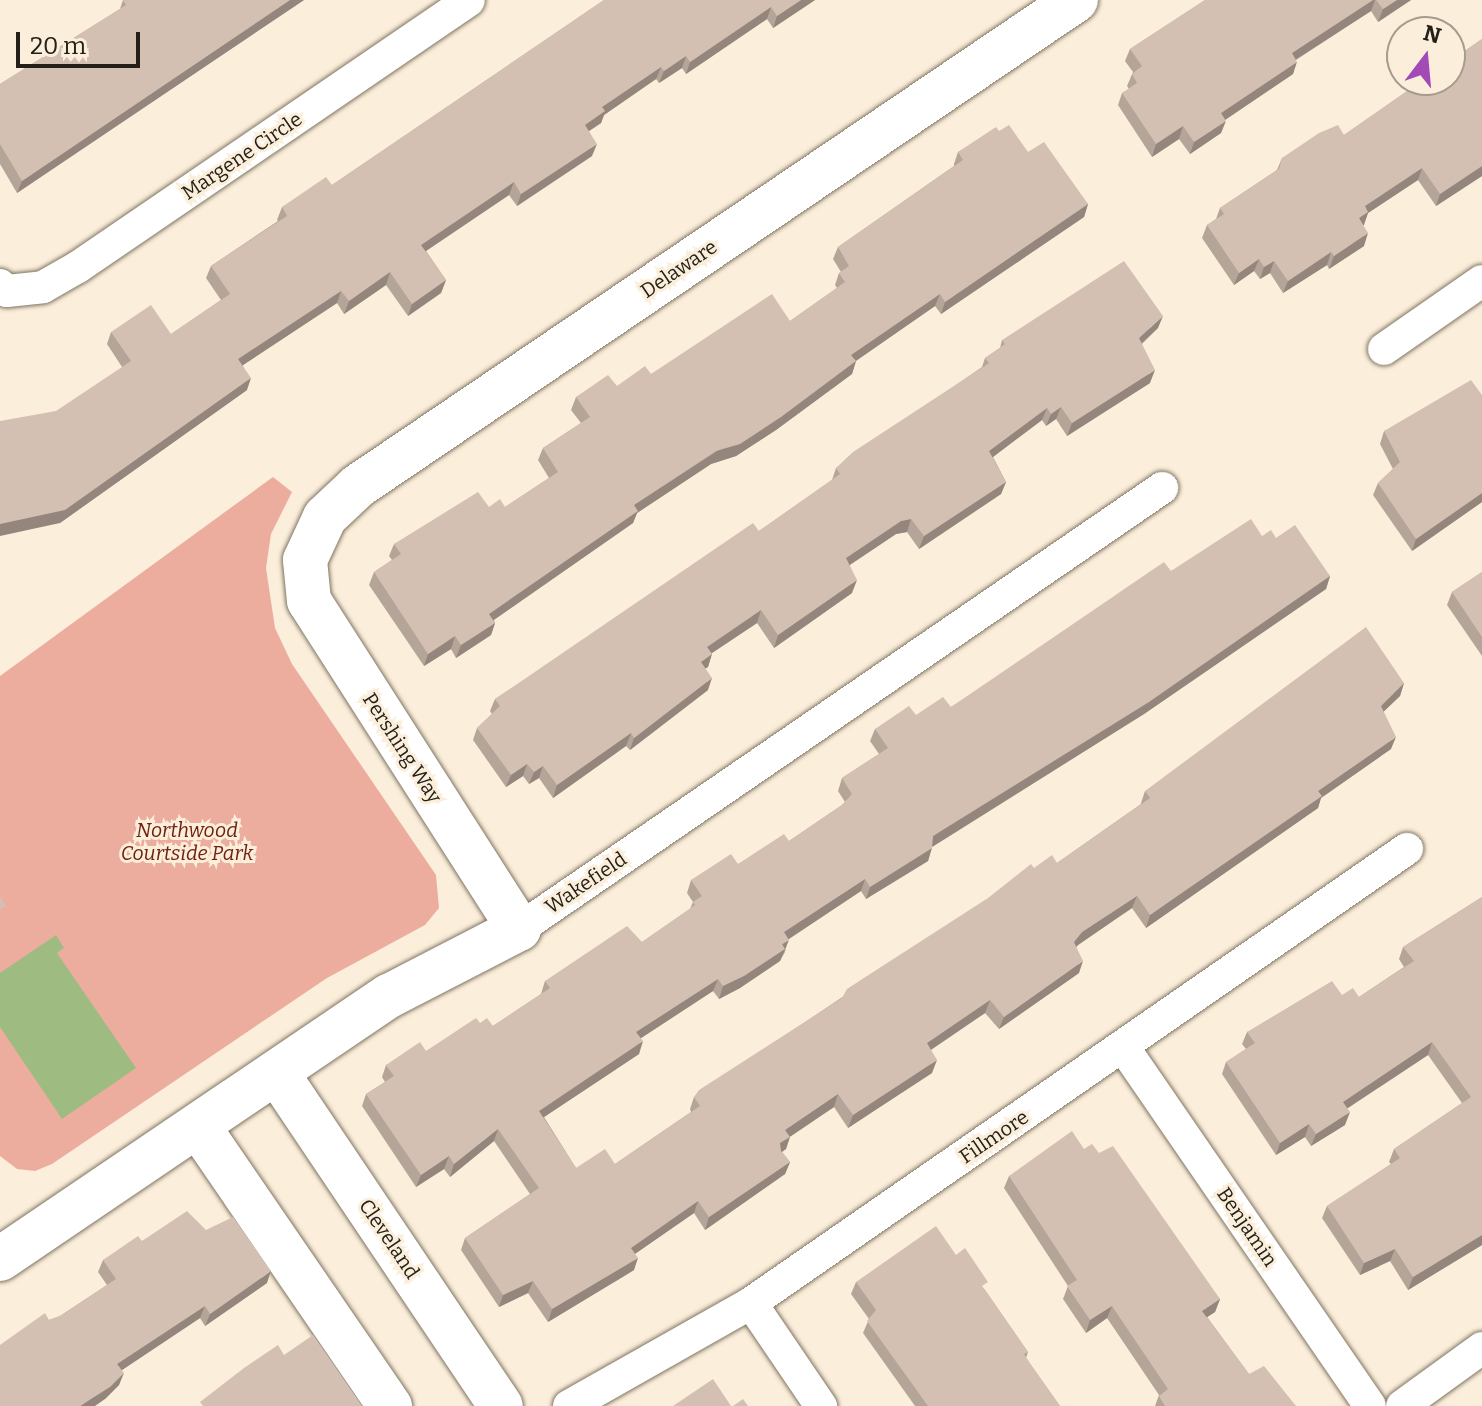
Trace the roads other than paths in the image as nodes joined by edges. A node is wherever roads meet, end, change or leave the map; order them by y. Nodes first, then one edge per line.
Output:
1 (469, 0) edge
2 (1076, 0) edge
3 (1482, 281) edge
4 (3, 288) edge
5 (1384, 349) dead end
6 (1162, 488) dead end
7 (305, 560) joint
8 (1407, 849) dead end
9 (519, 929) junction
10 (1124, 1048) junction
11 (277, 1073) junction
12 (198, 1126) junction
13 (5, 1246) edge
14 (751, 1303) junction
15 (1482, 1348) edge
16 (390, 1406) edge
17 (501, 1406) edge
18 (569, 1406) edge
19 (821, 1406) edge
20 (1370, 1406) edge
21 (1402, 1406) edge

1 - 4 street, Margene Circle
2 - 7 street, Delaware
3 - 5 street
6 - 9 street, Wakefield
7 - 9 street, Pershing Way
8 - 10 street, Fillmore
9 - 11 street, Wakefield
10 - 14 street, Fillmore
10 - 20 street, Benjamin
11 - 12 street, Wakefield
11 - 17 street, Cleveland
12 - 13 street, Wakefield
12 - 16 street
14 - 18 street, Fillmore
14 - 19 street
15 - 21 street

